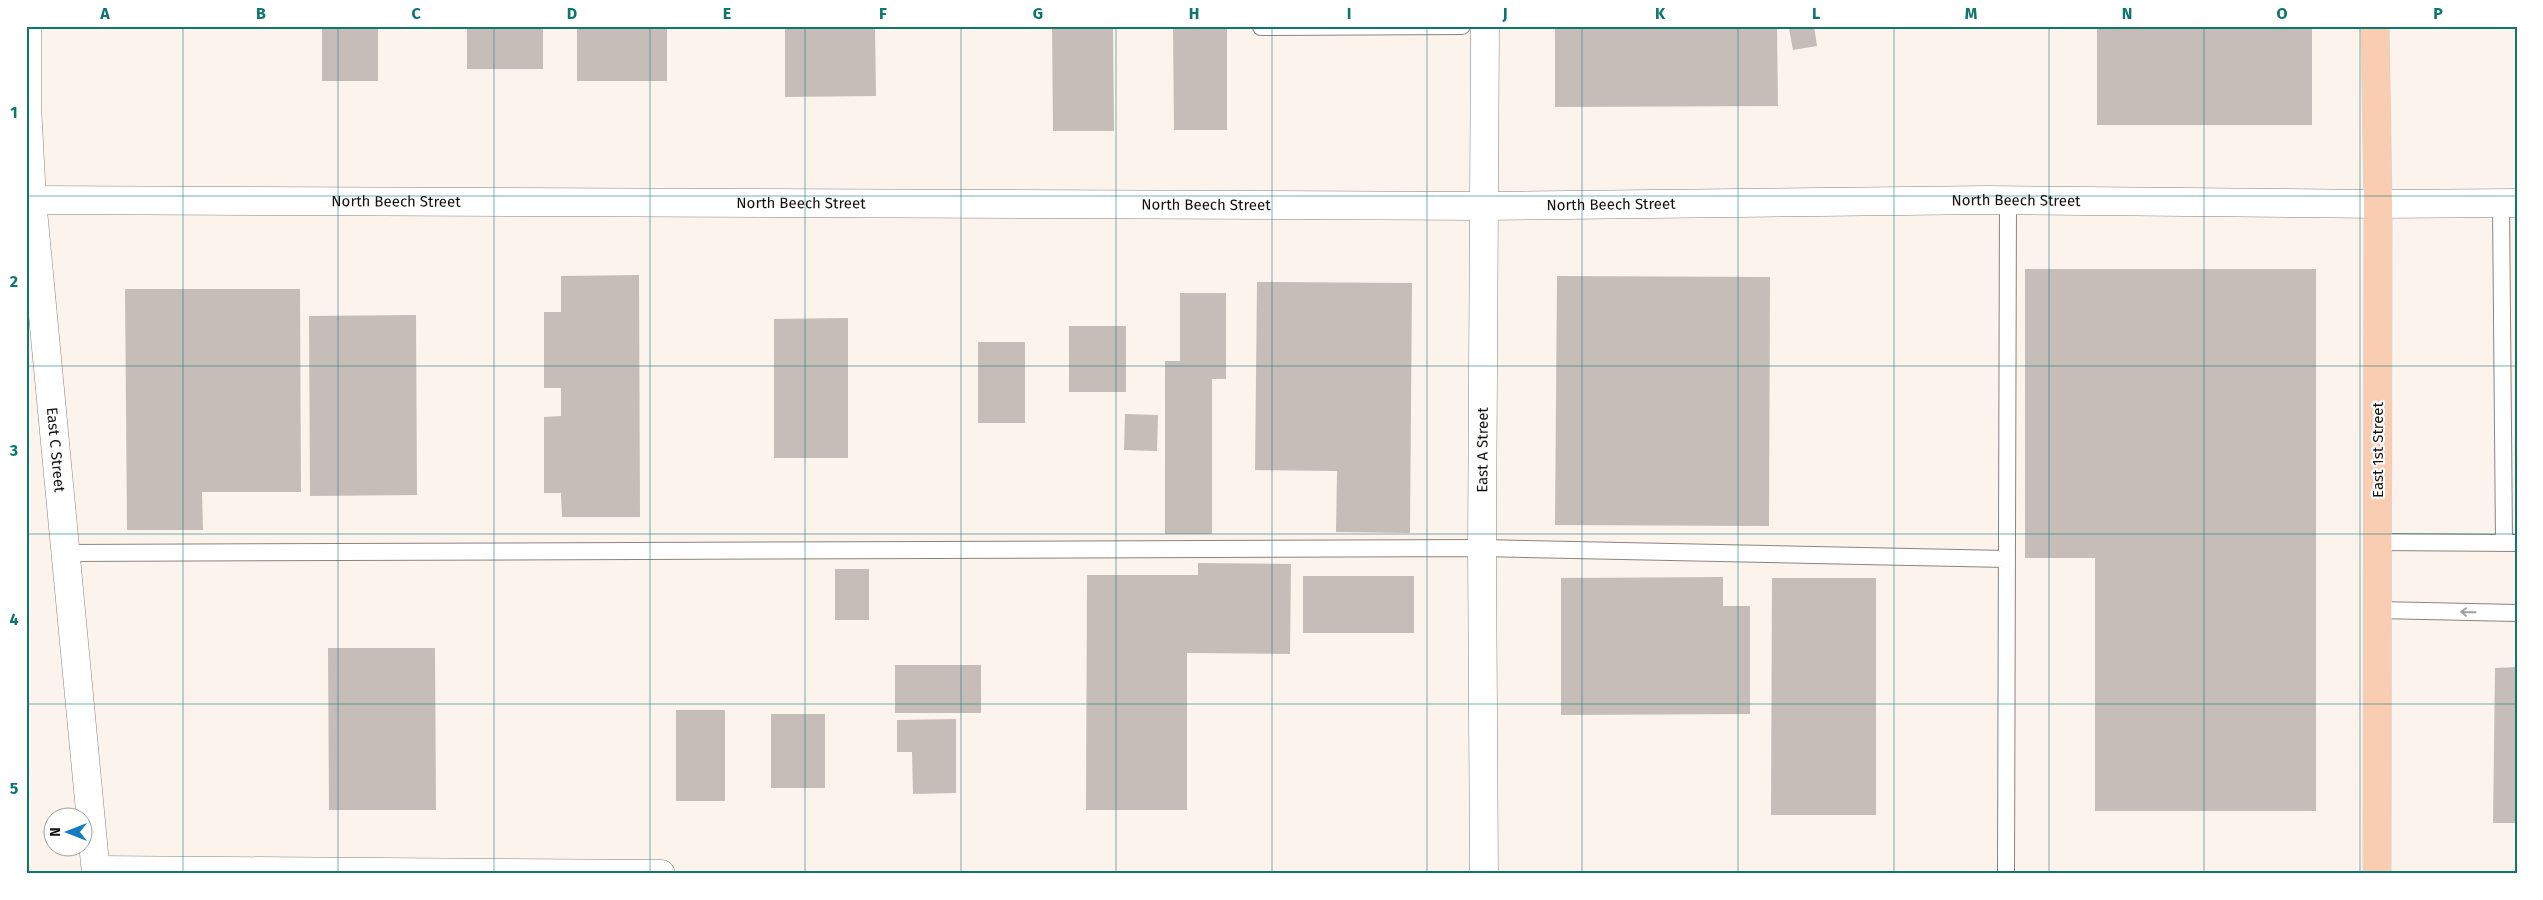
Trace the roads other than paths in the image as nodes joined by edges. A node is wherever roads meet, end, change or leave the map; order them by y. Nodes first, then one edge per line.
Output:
1 (27, 26) edge
2 (1462, 26) edge
3 (1485, 26) edge
4 (2375, 26) edge
5 (1261, 27) edge
6 (32, 200) junction
7 (2008, 200) junction
8 (2509, 203) edge
9 (2378, 204) junction
10 (1486, 206) junction
11 (2378, 542) junction
12 (2511, 543) edge
13 (1482, 548) junction
14 (65, 553) junction
15 (2007, 558) junction
16 (2378, 610) junction
17 (2517, 613) edge
18 (96, 872) edge
19 (661, 874) edge
20 (1484, 874) edge
21 (2006, 874) edge
22 (2377, 874) edge

1 - 6 street, East C Street
2 - 5 lane
3 - 10 street, East A Street
4 - 9 main road, East 1st Street
6 - 10 street, North Beech Street
6 - 14 street, East C Street
7 - 9 street, North Beech Street
7 - 10 street, North Beech Street
7 - 15 lane
8 - 9 street, North Beech Street
8 - 12 lane
9 - 11 main road, East 1st Street
10 - 13 street, East A Street
11 - 12 lane
11 - 16 main road, East 1st Street
13 - 14 lane
13 - 15 lane
13 - 20 street, East A Street
14 - 18 street, East C Street
15 - 21 lane
17 -> 16 lane
16 - 22 main road, East 1st Street
18 - 19 street

